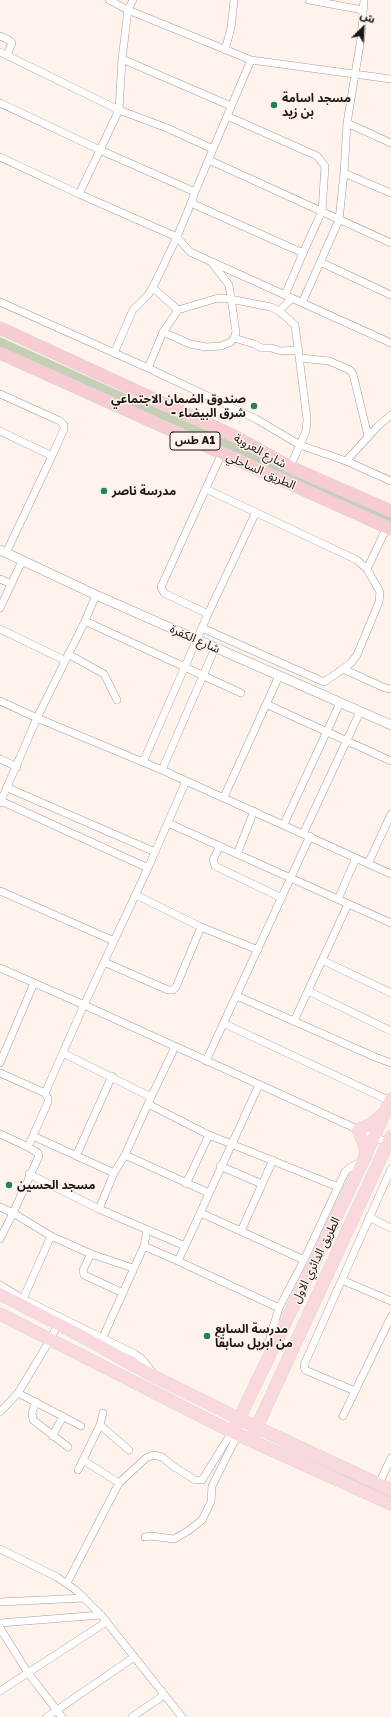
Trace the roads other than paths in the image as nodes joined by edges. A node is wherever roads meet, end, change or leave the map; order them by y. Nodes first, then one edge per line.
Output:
1 (109, 0) edge
2 (132, 0) edge
3 (234, 0) edge
4 (309, 0) edge
5 (364, 0) edge
6 (128, 10) junction
7 (363, 10) junction
8 (0, 36) edge
9 (225, 50) junction
10 (0, 52) edge
11 (7, 55) junction
12 (122, 59) junction
13 (251, 60) junction
14 (355, 74) junction
15 (391, 79) edge
16 (0, 103) edge
17 (231, 106) junction
18 (118, 110) junction
19 (227, 116) junction
20 (347, 122) junction
21 (391, 143) edge
22 (213, 149) junction
23 (100, 150) junction
24 (0, 158) edge
25 (209, 160) junction
26 (344, 173) junction
27 (195, 192) junction
28 (391, 193) edge
29 (79, 194) junction
30 (190, 203) junction
31 (322, 211) junction
32 (339, 220) junction
33 (177, 237) junction
34 (391, 243) edge
35 (302, 253) junction
36 (210, 261) junction
37 (320, 262) junction
38 (153, 288) junction
39 (391, 295) edge
40 (288, 297) junction
41 (230, 299) junction
42 (0, 302) edge
43 (302, 303) junction
44 (178, 310) junction
45 (278, 311) junction
46 (0, 328) edge
47 (163, 332) junction
48 (234, 338) junction
49 (391, 343) edge
50 (299, 350) junction
51 (0, 353) edge
52 (114, 353) junction
53 (300, 358) junction
54 (148, 368) junction
55 (0, 394) edge
56 (391, 414) edge
57 (0, 431) edge
58 (368, 436) junction
59 (300, 445) junction
60 (222, 453) junction
61 (52, 456) junction
62 (346, 460) junction
63 (290, 467) junction
64 (391, 481) edge
65 (206, 489) junction
66 (391, 511) edge
67 (256, 512) junction
68 (389, 528) edge
69 (3, 552) edge
70 (22, 561) junction
71 (367, 569) junction
72 (0, 579) edge
73 (11, 584) junction
74 (96, 595) junction
75 (0, 608) edge
76 (208, 614) junction
77 (85, 621) junction
78 (202, 628) junction
79 (0, 629) edge
80 (196, 639) junction
81 (215, 648) junction
82 (66, 657) junction
83 (185, 667) junction
84 (342, 669) junction
85 (203, 675) junction
86 (279, 676) junction
87 (324, 682) junction
88 (391, 689) edge
89 (241, 692) dead end
90 (318, 693) junction
91 (117, 700) dead end
92 (0, 701) edge
93 (340, 703) junction
94 (266, 704) junction
95 (360, 712) junction
96 (37, 718) junction
97 (391, 725) edge
98 (327, 733) junction
99 (346, 741) junction
100 (0, 759) edge
101 (391, 761) edge
102 (143, 762) junction
103 (17, 766) junction
104 (162, 770) junction
105 (186, 781) junction
106 (8, 788) junction
107 (224, 797) junction
108 (0, 802) edge
109 (254, 811) junction
110 (391, 814) edge
111 (168, 823) junction
112 (284, 824) junction
113 (306, 835) junction
114 (220, 846) junction
115 (155, 852) junction
116 (237, 854) junction
117 (356, 858) junction
118 (368, 864) junction
119 (148, 868) junction
120 (391, 874) edge
121 (290, 878) junction
122 (0, 891) edge
123 (136, 895) junction
124 (282, 898) junction
125 (338, 899) junction
126 (348, 904) junction
127 (391, 923) edge
128 (201, 927) junction
129 (114, 941) junction
130 (258, 950) junction
131 (322, 960) junction
132 (104, 962) junction
133 (0, 968) edge
134 (34, 983) junction
135 (308, 991) junction
136 (391, 993) edge
137 (237, 996) junction
138 (84, 1005) junction
139 (294, 1021) junction
140 (224, 1024) junction
141 (391, 1031) edge
142 (175, 1047) junction
143 (63, 1053) junction
144 (206, 1061) junction
145 (0, 1063) edge
146 (391, 1065) edge
147 (0, 1073) edge
148 (112, 1076) junction
149 (259, 1084) junction
150 (45, 1093) junction
151 (151, 1097) junction
152 (391, 1100) edge
153 (148, 1104) junction
154 (385, 1113) junction
155 (358, 1130) junction
156 (0, 1134) edge
157 (209, 1134) junction
158 (33, 1136) junction
159 (374, 1137) junction
160 (232, 1144) junction
161 (389, 1146) edge
162 (28, 1147) junction
163 (76, 1156) junction
164 (125, 1156) junction
165 (364, 1158) junction
166 (273, 1160) junction
167 (220, 1166) junction
168 (391, 1169) edge
169 (114, 1173) junction
170 (29, 1174) junction
171 (186, 1184) junction
172 (262, 1184) junction
173 (338, 1187) junction
174 (209, 1193) junction
175 (0, 1207) edge
176 (99, 1209) junction
177 (200, 1212) junction
178 (13, 1213) junction
179 (369, 1217) junction
180 (391, 1228) edge
181 (147, 1230) junction
182 (241, 1231) junction
183 (51, 1236) junction
184 (0, 1239) edge
185 (144, 1246) junction
186 (185, 1246) junction
187 (91, 1254) junction
188 (304, 1260) junction
189 (178, 1261) junction
190 (133, 1268) junction
191 (342, 1280) junction
192 (0, 1285) edge
193 (123, 1293) junction
194 (0, 1294) edge
195 (23, 1299) junction
196 (391, 1301) edge
197 (279, 1308) junction
198 (0, 1314) edge
199 (391, 1317) edge
200 (58, 1324) junction
201 (103, 1337) junction
202 (50, 1340) junction
203 (270, 1355) junction
204 (142, 1370) junction
205 (156, 1377) junction
206 (135, 1384) junction
207 (254, 1390) junction
208 (355, 1391) junction
209 (18, 1393) junction
210 (36, 1402) junction
211 (216, 1408) junction
212 (0, 1412) edge
213 (103, 1413) dead end
214 (343, 1416) dead end
215 (63, 1417) junction
216 (239, 1419) junction
217 (100, 1425) junction
218 (81, 1426) dead end
219 (256, 1427) junction
220 (235, 1433) junction
221 (52, 1436) junction
222 (251, 1440) junction
223 (68, 1447) dead end
224 (129, 1450) dead end
225 (391, 1458) edge
226 (83, 1460) junction
227 (78, 1470) dead end
228 (119, 1483) junction
229 (379, 1484) junction
230 (391, 1490) edge
231 (391, 1504) edge
232 (145, 1537) dead end
233 (0, 1549) edge
234 (66, 1583) junction
235 (84, 1598) junction
236 (0, 1602) edge
237 (101, 1615) junction
238 (106, 1622) junction
239 (0, 1623) edge
240 (1, 1631) edge
241 (134, 1657) junction
242 (28, 1673) junction
243 (0, 1691) edge
244 (164, 1695) junction
245 (57, 1710) junction
246 (47, 1717) edge
247 (62, 1717) edge
248 (132, 1717) edge
249 (182, 1717) edge

1 - 6 street
2 - 6 street
3 - 9 street
4 - 7 street
5 - 7 street
6 - 9 street
6 - 12 street
7 - 14 street
8 - 11 street
9 - 13 street
10 - 11 street
11 - 18 street
12 - 17 street
12 - 18 street
13 - 14 street
13 - 17 street
14 - 15 street
14 - 20 street
16 - 23 street
17 - 19 street
18 - 22 street
18 - 23 street
19 - 22 street
19 - 31 street
20 - 21 street
20 - 26 street
22 - 25 street
23 - 27 street
23 - 29 street
24 - 29 street
25 - 27 street
25 - 31 street
26 - 28 street
26 - 32 street
27 - 30 street
29 - 33 street
30 - 33 street
30 - 35 street
31 - 32 street
31 - 35 street
32 - 34 street
32 - 37 street
33 - 36 street
33 - 38 street
35 - 40 street
36 - 40 street
36 - 41 street
37 - 39 street
37 - 43 street
38 - 44 street
38 - 52 street
40 - 43 street
40 - 45 street
41 - 44 street
41 - 45 street
41 - 48 street
42 - 52 street
43 - 49 street
44 - 47 street
45 - 50 street
46 - 63 highway, شارع العروبة / طس A1
47 - 48 street
47 - 54 street
48 - 50 street
50 - 53 street
51 - 60 highway, الطريق الساحلي / طس A1
52 - 54 street
53 - 58 street
53 - 59 street
54 - 59 street
55 - 61 street
56 - 58 street
57 - 61 street
58 - 62 street
59 - 62 street
59 - 63 street
60 - 65 street
60 - 68 highway, الطريق الساحلي / طس A1
61 - 69 street
62 - 64 street
63 - 66 highway, شارع العروبة / طس A1
65 - 67 street
65 - 76 street
67 - 71 street
67 - 76 street
68 - 71 street
69 - 70 street, شارع الكفرة
70 - 73 street
70 - 74 street, شارع الكفرة
71 - 84 street
72 - 73 street
73 - 75 street
74 - 77 street
74 - 80 street, شارع الكفرة
76 - 78 street
77 - 82 street
77 - 83 street
78 - 80 street
78 - 87 street
79 - 82 street
80 - 81 street, شارع الكفرة
80 - 83 street
81 - 85 street
81 - 86 street, شارع الكفرة
82 - 91 street
82 - 96 street
83 - 85 street
83 - 102 street
84 - 87 street
84 - 88 street
85 - 89 street
85 - 104 street
86 - 90 street, شارع الكفرة
86 - 94 street
87 - 90 street
90 - 93 street, شارع الكفرة
92 - 96 street
93 - 95 street, شارع الكفرة
93 - 98 street
94 - 98 street
94 - 107 street
95 - 97 street, شارع الكفرة
95 - 99 street
96 - 102 street
96 - 103 street
98 - 99 street
98 - 112 street
99 - 101 street
99 - 113 street
100 - 103 street
102 - 104 street
103 - 106 street
104 - 105 street
105 - 107 street
105 - 111 street
106 - 108 street
106 - 115 street
107 - 109 street
108 - 119 street
109 - 112 street
109 - 116 street
110 - 118 street
111 - 114 street
111 - 115 street
112 - 113 street
113 - 117 street
113 - 121 street
114 - 116 street
114 - 124 street
115 - 119 street
116 - 121 street
117 - 118 street
117 - 125 street
118 - 120 street
119 - 123 street
121 - 124 street
121 - 125 street
122 - 129 street
123 - 128 street
123 - 129 street
124 - 130 street
125 - 126 street
126 - 127 street
126 - 131 street
128 - 130 street
128 - 132 street
129 - 132 street
130 - 137 street
131 - 135 street
131 - 136 street
132 - 138 street
133 - 134 street
134 - 138 street
134 - 145 street
135 - 139 street
135 - 141 street
137 - 139 street
137 - 140 street
138 - 142 street
138 - 143 street
139 - 146 street
140 - 144 street
140 - 152 street
142 - 144 street
142 - 151 street
143 - 148 street
143 - 150 street
144 - 149 street
147 - 150 street
148 - 151 street
148 - 163 street
149 - 155 street
149 - 160 street
150 - 158 street
151 - 153 street
152 - 154 main road, الطريق الدائري الاول
153 - 157 street
153 - 164 street
154 - 155 main road
154 - 159 main road, الطريق الدائري الاول
155 - 159 street
155 - 165 main road
156 - 162 street
157 - 160 street
157 - 171 street
158 - 162 street
158 - 163 street
159 - 161 street
159 - 165 main road, الطريق الدائري الاول
160 - 166 street
160 - 167 street
161 - 219 main road, الطريق الدائري الاول
162 - 170 street
163 - 169 street
164 - 169 street
164 - 171 street
165 - 173 street
165 - 203 main road, الطريق الدائري الاول
166 - 172 street
166 - 173 street
167 - 172 street
167 - 174 street
168 - 179 street
169 - 176 street
170 - 176 street
170 - 178 street
171 - 174 street
172 - 182 street
173 - 188 street
174 - 177 street
175 - 178 street
176 - 181 street
177 - 182 street
177 - 186 street
178 - 183 street
178 - 184 street
179 - 180 street
179 - 191 street
181 - 185 street
181 - 186 street
182 - 188 street
183 - 187 street
183 - 195 street
185 - 189 street
185 - 190 street
186 - 189 street
187 - 190 street
187 - 193 street
188 - 197 street
189 - 197 street
190 - 193 street
191 - 196 street
191 - 208 street
192 - 195 street
193 - 201 street
194 - 200 main road
195 - 201 street
197 - 203 street
198 - 202 main road
199 - 208 street
200 - 202 street
200 - 204 main road
201 - 205 street
202 - 206 main road
202 - 209 street
203 - 207 main road, الطريق الدائري الاول
204 - 205 main road
204 - 206 main road
205 - 211 main road
206 - 220 main road
207 - 211 main road
207 - 216 main road, الطريق الدائري الاول
208 - 214 street
209 - 210 street
209 - 212 street
210 - 215 street
210 - 221 street
211 - 216 main road
213 - 217 street
215 - 218 street
215 - 221 street
216 - 219 main road
216 - 220 main road, الطريق الدائري الاول
217 - 224 street
217 - 226 street
219 - 222 main road, الطريق الدائري الاول
219 - 229 main road
220 - 222 main road
220 - 228 street
220 - 232 street
221 - 223 street
222 - 231 main road
225 - 229 street
226 - 227 street
226 - 228 street
228 - 234 street
229 - 230 main road
233 - 234 street
234 - 235 street
235 - 236 street
235 - 237 street
237 - 238 street
237 - 239 street
238 - 241 street
238 - 242 street
240 - 242 street
241 - 244 street
241 - 245 street
242 - 243 street
242 - 245 street
244 - 248 street
244 - 249 street
245 - 246 street
245 - 247 street

